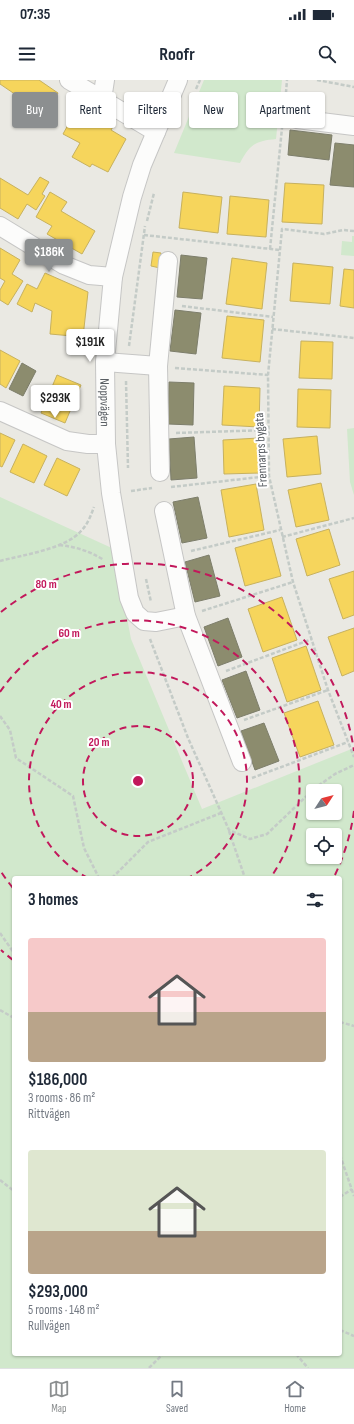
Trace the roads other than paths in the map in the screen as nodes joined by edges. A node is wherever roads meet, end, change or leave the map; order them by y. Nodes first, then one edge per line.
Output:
1 (69, 80) edge
2 (105, 80) edge
3 (178, 80) edge
4 (89, 92) edge
5 (103, 92) edge
6 (116, 108) edge
7 (325, 123) edge
8 (354, 126) edge
9 (156, 132) junction
10 (0, 226) edge
11 (168, 261) dead end
12 (113, 277) junction
13 (106, 362) junction
14 (158, 366) junction
15 (0, 411) edge
16 (106, 444) junction
17 (161, 482) road end
18 (164, 511) dead end
19 (186, 616) junction
20 (242, 762) dead end

1 - 4 street
2 - 5 street
3 - 9 street, Noppvägen
6 - 9 street
7 - 8 street
9 - 12 street, Noppvägen
10 - 12 street
11 - 14 street
12 - 13 street, Noppvägen
13 - 14 street
13 - 16 street, Noppvägen
14 - 17 street
15 - 16 street
16 - 19 street, Noppvägen
18 - 19 street
19 - 20 street

